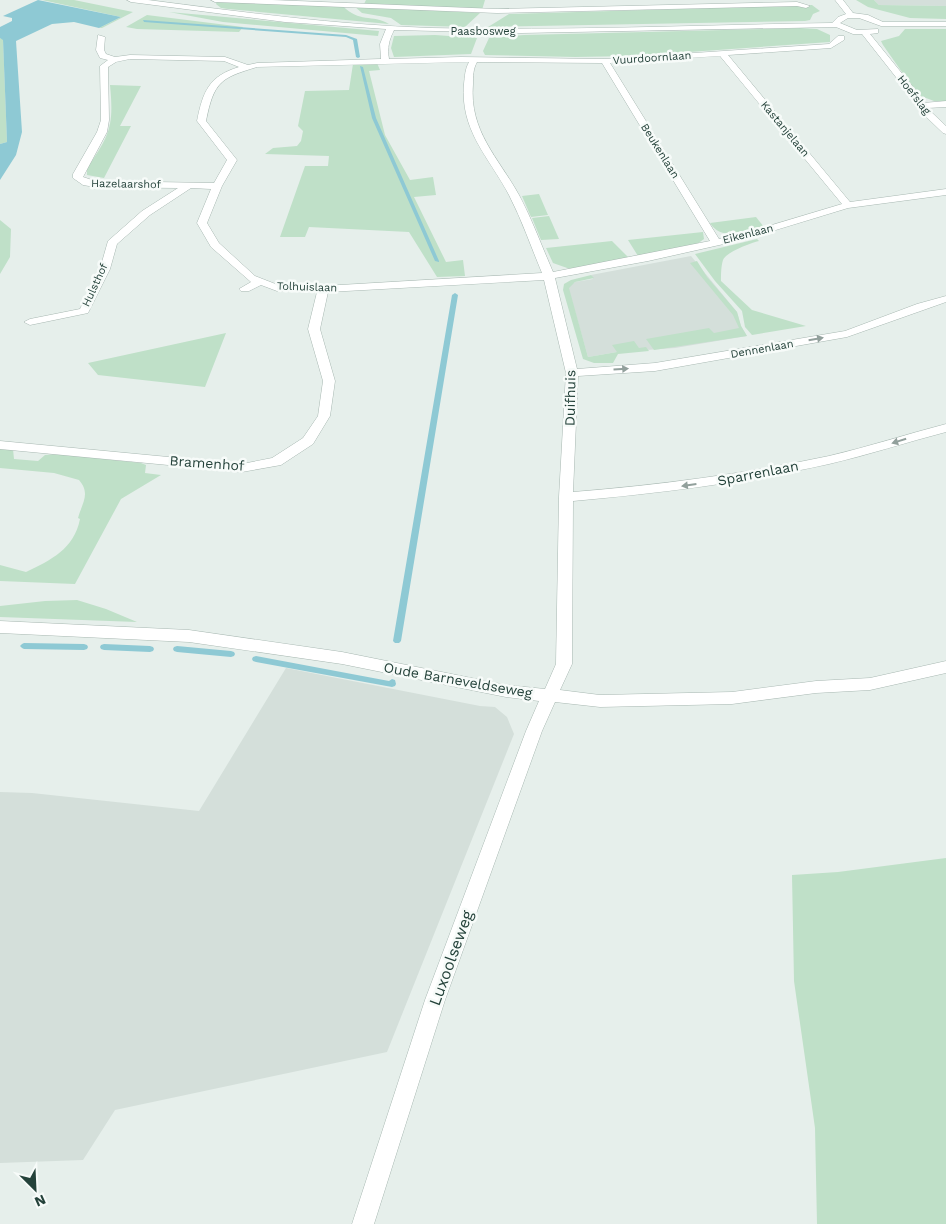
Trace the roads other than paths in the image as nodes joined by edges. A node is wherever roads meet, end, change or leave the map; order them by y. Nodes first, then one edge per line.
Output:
1 (131, 0) edge
2 (210, 0) edge
3 (215, 0) edge
4 (500, 0) edge
5 (839, 0) edge
6 (359, 3) edge
7 (806, 6) dead end
8 (201, 10) junction
9 (497, 11) junction
10 (851, 16) junction
11 (881, 24) junction
12 (946, 24) edge
13 (837, 25) junction
14 (391, 28) junction
15 (865, 33) junction
16 (101, 37) dead end
17 (841, 38) dead end
18 (722, 53) junction
19 (461, 59) joint
20 (474, 59) junction
21 (114, 60) junction
22 (385, 61) junction
23 (605, 61) junction
24 (248, 68) junction
25 (946, 104) edge
26 (920, 106) junction
27 (946, 131) edge
28 (190, 185) junction
29 (217, 186) junction
30 (946, 192) edge
31 (848, 205) junction
32 (716, 242) junction
33 (549, 276) junction
34 (259, 282) junction
35 (245, 289) dead end
36 (323, 289) junction
37 (946, 299) edge
38 (30, 322) dead end
39 (572, 373) junction
40 (946, 428) edge
41 (0, 445) edge
42 (566, 497) junction
43 (0, 627) edge
44 (946, 667) edge
45 (550, 696) junction
46 (363, 1224) edge

1 - 8 street, Paasbosweg
2 - 8 street
3 - 6 street
4 - 9 street
5 - 10 street
6 - 9 street
7 - 9 street
8 - 14 street, Paasbosweg
10 - 11 street
10 - 13 street
11 - 12 street
11 - 15 street
13 - 14 street, Paasbosweg
13 - 15 street
14 - 22 street
15 - 26 street, Hoefslag
16 - 21 street
17 - 18 street, Vuurdoornlaan
18 - 23 street, Vuurdoornlaan
18 - 31 street, Kastanjelaan
19 - 20 street, Vuurdoornlaan
19 - 22 street, Tolhuislaan
20 - 23 street, Vuurdoornlaan
20 - 33 street, Duifhuis
21 - 24 street
21 - 28 street, Hazelaarshof
22 - 24 street, Tolhuislaan
23 - 32 street, Beukenlaan
24 - 29 street, Tolhuislaan
25 - 26 street
26 - 27 street, Hoefslag
28 - 29 street, Hazelaarshof
28 - 38 street, Hulsthof
29 - 34 street, Tolhuislaan
30 - 31 street, Eikenlaan
31 - 32 street, Eikenlaan
32 - 33 street, Eikenlaan
33 - 36 street, Tolhuislaan
33 - 39 street, Duifhuis
34 - 35 street
34 - 36 street, Tolhuislaan
36 - 41 street, Bramenhof
39 -> 37 street, Dennenlaan
39 - 42 street, Duifhuis
40 -> 42 street, Sparrenlaan
42 - 45 street, Duifhuis
43 - 45 street, Oude Barneveldseweg
44 - 45 street, Oude Barneveldseweg
45 - 46 street, Luxoolseweg

